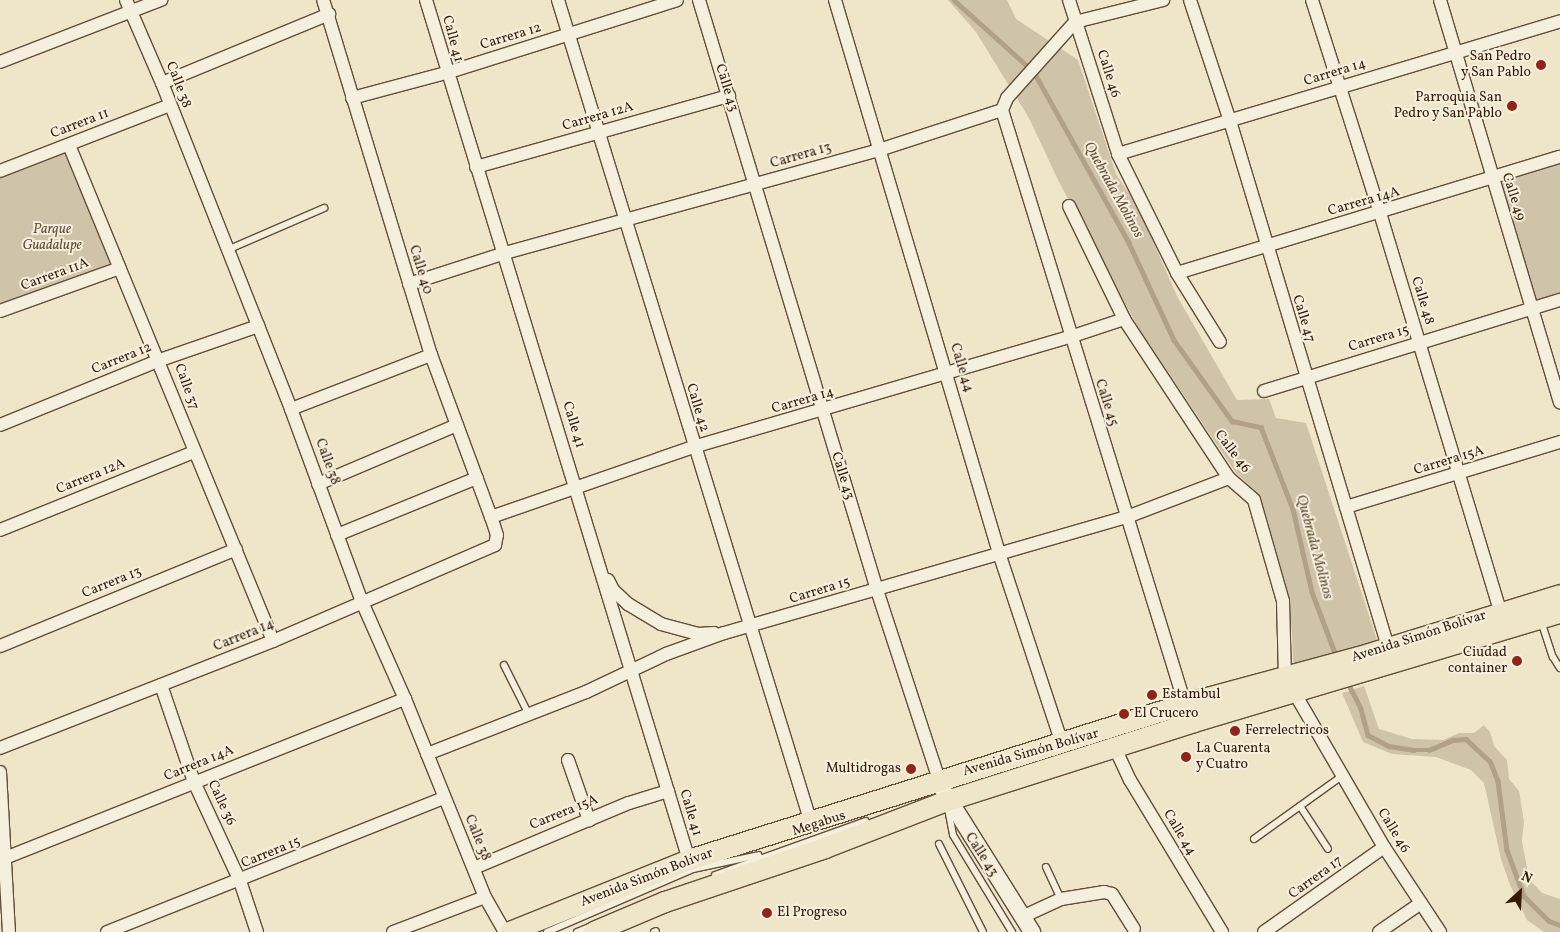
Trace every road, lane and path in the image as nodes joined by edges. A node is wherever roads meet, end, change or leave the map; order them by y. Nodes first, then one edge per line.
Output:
1 (161, 0) edge
2 (324, 0) edge
3 (426, 0) edge
4 (558, 0) edge
5 (677, 0) edge
6 (699, 0) edge
7 (835, 0) edge
8 (1068, 0) edge
9 (1163, 0) edge
10 (1190, 0) edge
11 (1312, 0) edge
12 (1440, 0) edge
13 (128, 5) edge
14 (329, 14) junction
15 (1560, 20) edge
16 (1075, 22) junction
17 (569, 34) junction
18 (1455, 51) junction
19 (0, 62) edge
20 (446, 73) junction
21 (162, 83) junction
22 (1340, 88) junction
23 (729, 96) junction
24 (352, 98) junction
25 (170, 105) junction
26 (1002, 110) junction
27 (1230, 121) junction
28 (598, 133) junction
29 (69, 145) junction
30 (879, 150) junction
31 (1118, 154) junction
32 (1560, 157) edge
33 (476, 168) junction
34 (0, 171) edge
35 (1491, 178) junction
36 (756, 184) junction
37 (1069, 206) dead end
38 (324, 208) dead end
39 (1380, 214) junction
40 (624, 220) junction
41 (1265, 245) junction
42 (228, 250) junction
43 (505, 253) junction
44 (120, 268) junction
45 (1177, 272) junction
46 (409, 284) junction
47 (1560, 300) edge
48 (1533, 308) junction
49 (0, 311) edge
50 (1124, 318) junction
51 (258, 326) junction
52 (1070, 338) junction
53 (1220, 342) dead end
54 (1419, 343) junction
55 (431, 354) junction
56 (160, 360) junction
57 (947, 373) junction
58 (1306, 378) junction
59 (1264, 391) dead end
60 (1560, 403) edge
61 (291, 409) junction
62 (822, 411) junction
63 (0, 425) edge
64 (457, 425) junction
65 (1560, 442) edge
66 (693, 447) junction
67 (194, 452) junction
68 (1456, 474) junction
69 (477, 478) junction
70 (1229, 478) junction
71 (318, 484) junction
72 (576, 488) junction
73 (1346, 507) junction
74 (491, 517) junction
75 (1127, 517) junction
76 (0, 530) edge
77 (337, 535) junction
78 (495, 545) joint
79 (236, 549) junction
80 (999, 553) junction
81 (599, 562) junction
82 (877, 590) junction
83 (1560, 595) edge
84 (362, 602) junction
85 (1500, 611) junction
86 (1560, 613) edge
87 (1540, 620) junction
88 (750, 628) junction
89 (724, 633) junction
90 (273, 641) junction
91 (0, 646) edge
92 (1388, 647) junction
93 (504, 664) dead end
94 (1363, 664) junction
95 (1560, 668) edge
96 (629, 670) junction
97 (1289, 684) junction
98 (162, 685) junction
99 (405, 699) junction
100 (1185, 704) junction
101 (529, 715) junction
102 (1062, 743) junction
103 (0, 748) edge
104 (1115, 748) junction
105 (427, 754) junction
106 (568, 760) dead end
107 (0, 772) edge
108 (1342, 776) junction
109 (939, 780) junction
110 (194, 782) junction
111 (668, 791) junction
112 (444, 798) junction
113 (947, 801) junction
114 (1300, 806) junction
115 (589, 820) junction
116 (866, 822) dead end
117 (811, 823) junction
118 (1254, 839) dead end
119 (939, 844) dead end
120 (1384, 847) junction
121 (1328, 849) dead end
122 (780, 850) junction
123 (2, 859) edge
124 (689, 860) junction
125 (1046, 867) dead end
126 (474, 868) junction
127 (706, 878) dead end
128 (240, 881) junction
129 (697, 882) dead end
130 (485, 897) junction
131 (1061, 899) junction
132 (1421, 903) junction
133 (1022, 917) junction
134 (618, 928) edge
135 (1279, 928) edge
136 (1134, 929) dead end
137 (9, 932) edge
138 (107, 932) edge
139 (257, 932) edge
140 (393, 932) edge
141 (505, 932) edge
142 (510, 932) edge
143 (547, 932) edge
144 (578, 932) edge
145 (594, 932) edge
146 (983, 932) edge
147 (1012, 932) edge
148 (1032, 932) edge
149 (1222, 932) edge
150 (1264, 932) edge
151 (1378, 932) edge
152 (1440, 932) edge

1 - 13 street
2 - 14 street, Calle 40
3 - 20 street, Calle 41
4 - 17 street, Calle 42
5 - 17 street, Carrera 12
6 - 23 street, Calle 43
7 - 30 street, Calle 44
8 - 16 street, Calle 46
9 - 16 street
10 - 27 street, Calle 47
11 - 22 street, Calle 48
12 - 18 street, Calle 49
13 - 19 street
13 - 21 street, Calle 38
14 - 21 street
14 - 24 street, Calle 40
15 - 18 street, Carrera 14
16 - 26 street
16 - 31 street, Calle 46
17 - 20 street, Carrera 12
17 - 28 street, Calle 42
18 - 22 street, Carrera 14
18 - 35 street, Calle 49
20 - 24 street, Carrera 12
20 - 33 street, Calle 41
21 - 25 street, Calle 38
22 - 27 street, Carrera 14
22 - 39 street, Calle 48
23 - 28 street, Carrera 12A
23 - 36 street, Calle 43
24 - 46 street, Calle 40
25 - 29 street, Carrera 11
25 - 42 street, Calle 38
26 - 30 street, Carrera 13
26 - 52 street, Calle 45
27 - 31 street, Carrera 14
27 - 41 street, Calle 47
28 - 33 street, Carrera 12A
28 - 40 street, Calle 42
29 - 34 street, Carrera 11
29 - 44 street, Calle 37
30 - 36 street, Carrera 13
30 - 57 street, Calle 44
31 - 45 street, Calle 46
32 - 35 street, Carrera 14A
33 - 43 street, Calle 41
35 - 39 street, Carrera 14A
35 - 48 street, Calle 49
36 - 40 street, Carrera 13
36 - 62 street, Calle 43
37 - 50 street, Calle 46
38 - 42 lane
39 - 41 street, Carrera 14A
39 - 54 street, Calle 48
40 - 43 street, Carrera 13
40 - 66 street, Calle 42
41 - 45 street, Carrera 14A
41 - 58 street, Calle 47
42 - 51 street, Calle 38
43 - 46 street, Carrera 13
43 - 72 street, Calle 41
44 - 49 street, Carrera 11A
44 - 56 street, Calle 37
45 - 53 street, Calle 46
46 - 55 street, Calle 40
47 - 48 street, Carrera 15
48 - 54 street, Carrera 15
48 - 60 street, Calle 49
50 - 52 street, Carrera 14
50 - 70 street, Calle 46
51 - 56 street, Carrera 12
51 - 61 street, Calle 38
52 - 57 street, Carrera 14
52 - 75 street, Calle 45
54 - 58 street, Carrera 15
54 - 68 street, Calle 48
55 - 61 street
55 - 64 street, Calle 40
56 - 63 street, Carrera 12
56 - 67 street, Calle 37
57 - 62 street, Carrera 14
57 - 80 street, Calle 44
58 - 59 street, Carrera 15
58 - 73 street, Calle 47
61 - 71 street, Calle 38
62 - 66 street, Carrera 14
62 - 82 street, Calle 43
64 - 69 street, Calle 40
64 - 71 street
65 - 68 street, Carrera 15A
66 - 72 street, Carrera 14
66 - 88 street, Calle 42
67 - 76 street, Carrera 12A
67 - 79 street, Calle 37
68 - 73 street, Carrera 15A
68 - 85 street, Calle 48
69 - 74 street, Calle 40
69 - 77 street
70 - 75 street, Carrera 15
70 - 97 street, Calle 46
71 - 77 street, Calle 38
72 - 74 street, Carrera 14
72 - 81 street, Calle 41
73 - 92 street, Calle 47
74 - 78 street, Calle 40
75 - 80 street, Carrera 15
75 - 100 street, Calle 45
77 - 84 street, Calle 38
78 - 84 street, Carrera 14
79 - 90 street, Calle 37
79 - 91 street, Carrera 13
80 - 82 street, Carrera 15
80 - 102 street, Calle 44
81 - 89 street
81 - 96 street, Calle 41
82 - 88 street, Carrera 15
82 - 109 street, Calle 43
83 - 85 main road, Avenida Simón Bolívar
84 - 90 street, Carrera 14
84 - 99 street, Calle 38
85 - 92 main road, Avenida Simón Bolívar
86 - 87 main road, Avenida Simón Bolívar
87 - 94 main road, Avenida Simón Bolívar
87 - 95 lane
88 - 89 street, Carrera 15
88 - 117 street, Calle 42
89 - 96 street, Carrera 15
90 - 98 street, Carrera 14
92 - 94 main road, Avenida Simón Bolívar
93 - 101 lane
94 - 97 main road, Avenida Simón Bolívar
96 - 101 street, Carrera 15
96 - 111 street, Calle 41
97 - 100 main road, Avenida Simón Bolívar
97 - 104 main road, Avenida Simón Bolívar
97 - 108 street, Calle 46
98 - 103 street, Carrera 14
98 - 110 street, Calle 36
99 - 105 street, Calle 38
99 - 110 street, Carrera 14A
100 - 102 main road, Avenida Simón Bolívar
101 - 105 street, Carrera 15
102 - 109 main road, Avenida Simón Bolívar
102 - 113 main road
104 - 113 main road, Avenida Simón Bolívar
104 - 149 street, Calle 44
105 - 112 street, Calle 38
106 - 115 street
107 - 123 street
108 - 114 lane
108 - 120 street, Calle 46
109 - 113 street, Calle 43
109 - 117 main road, Avenida Simón Bolívar
110 - 123 street, Carrera 14A
110 - 128 street, Calle 36
111 - 115 street, Carrera 15A
111 - 124 street, Calle 41
112 - 126 street, Calle 38
112 - 128 street, Carrera 15
113 - 133 street, Calle 43
113 - 134 main road, Avenida Simón Bolívar
113 - 147 lane
114 - 118 lane
114 - 121 lane
115 - 126 street, Carrera 15A
116 - 122 lane, Megabus
117 - 124 main road, Avenida Simón Bolívar
119 - 146 lane
120 - 132 street, Calle 46
120 - 135 street, Carrera 17
122 - 127 lane, Megabus
122 - 143 lane, Megabus
123 - 137 street
124 - 142 main road, Avenida Simón Bolívar
125 - 131 lane
126 - 130 street, Calle 38
128 - 138 street, Carrera 15
128 - 139 street, Calle 36
129 - 144 lane
130 - 140 street
130 - 141 street, Calle 38
131 - 133 street
131 - 136 street
132 - 151 street
132 - 152 street, Calle 46
133 - 148 street, Calle 43
134 - 145 main road, Avenida Simón Bolívar
135 - 150 street, Carrera 17

